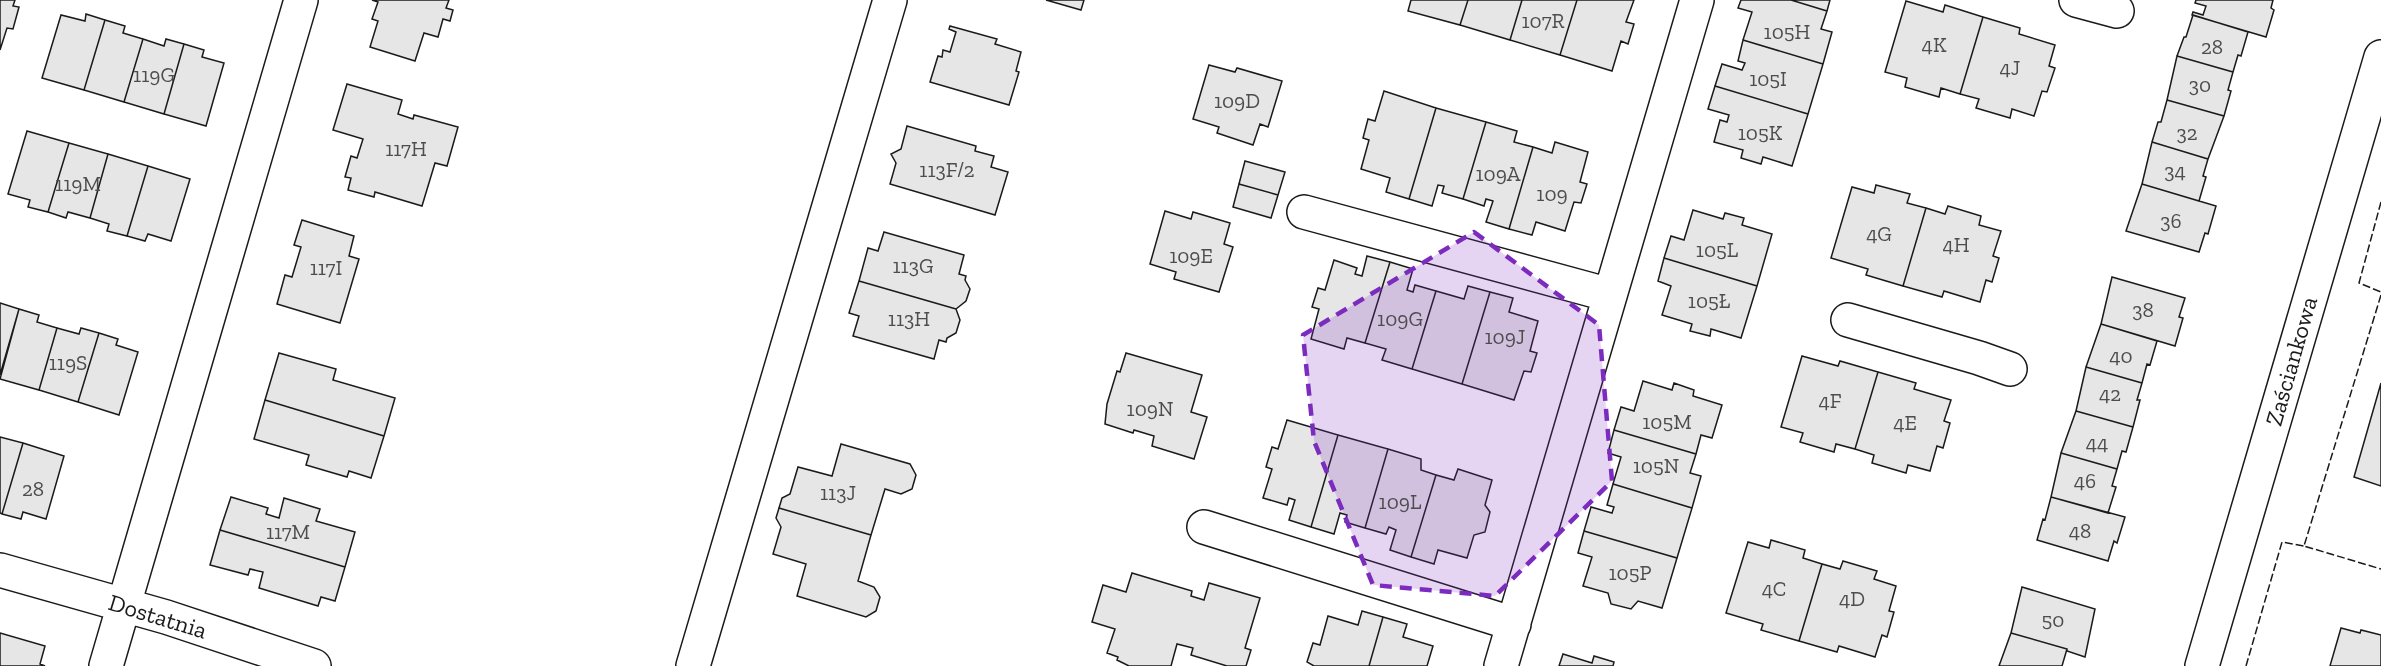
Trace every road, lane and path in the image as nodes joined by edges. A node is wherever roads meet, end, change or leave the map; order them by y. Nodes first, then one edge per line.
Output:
1 (301, 0) edge
2 (890, 0) edge
3 (1697, 0) edge
4 (2076, 0) edge
5 (2117, 12) dead end
6 (2381, 57) edge
7 (1304, 212) dead end
8 (1610, 294) junction
9 (1848, 320) dead end
10 (2010, 369) dead end
11 (1204, 527) dead end
12 (0, 570) edge
13 (123, 605) junction
14 (1514, 624) junction
15 (106, 666) edge
16 (314, 666) edge
17 (693, 666) edge
18 (1501, 666) edge
19 (2202, 666) edge

1 - 13 street
2 - 17 street
3 - 8 street
4 - 5 street
6 - 19 street, Zaściankowa
7 - 8 street
8 - 14 street
9 - 10 street
11 - 14 street
12 - 13 street, Dostatnia
13 - 15 street
13 - 16 street, Dostatnia
14 - 18 street

